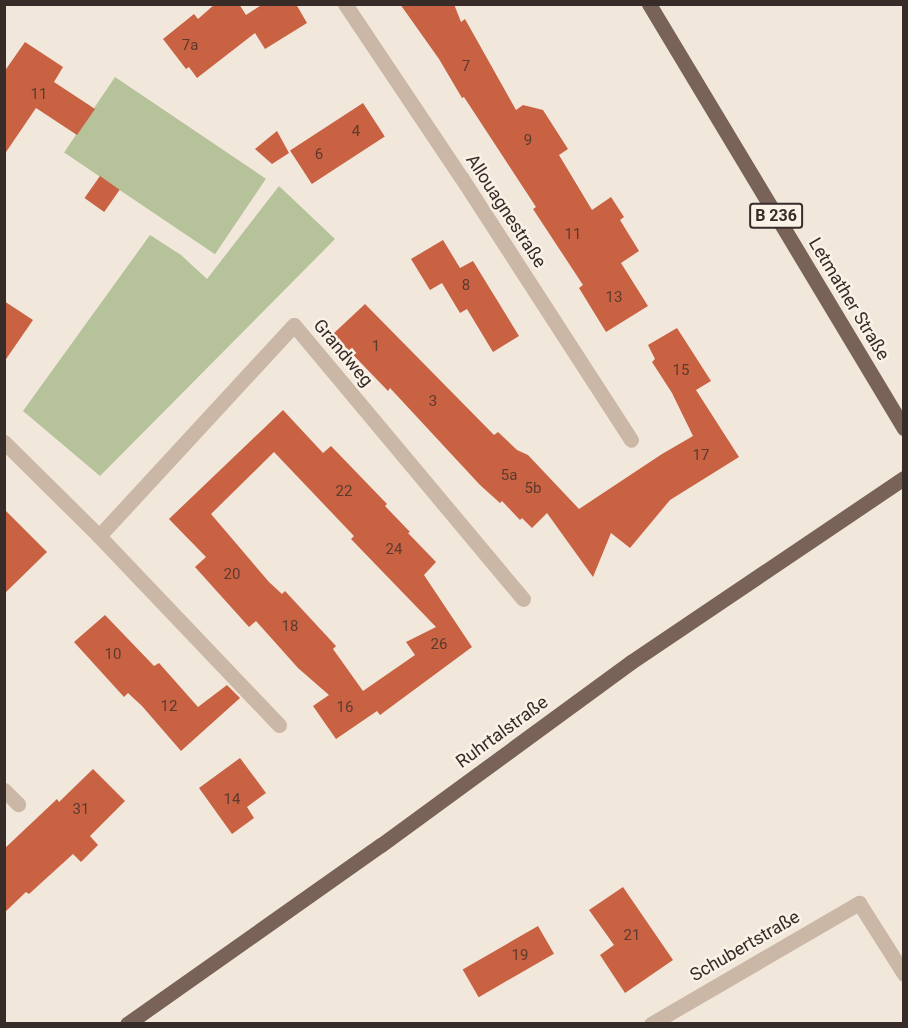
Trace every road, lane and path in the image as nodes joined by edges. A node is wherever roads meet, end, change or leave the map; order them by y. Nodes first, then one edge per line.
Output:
1 (345, 4) edge
2 (650, 4) edge
3 (903, 428) edge
4 (631, 441) dead end
5 (4, 442) edge
6 (903, 478) edge
7 (99, 536) junction
8 (523, 599) dead end
9 (279, 725) dead end
10 (4, 790) edge
11 (18, 804) dead end
12 (903, 974) edge
13 (127, 1023) edge
14 (651, 1023) edge

1 - 4 street, Allouagnestraße
2 - 3 main road, Letmather Straße / B 236
5 - 7 street
6 - 13 main road, Ruhrtalstraße
7 - 8 street, Grandweg
7 - 9 street
10 - 11 street
12 - 14 street, Schubertstraße

